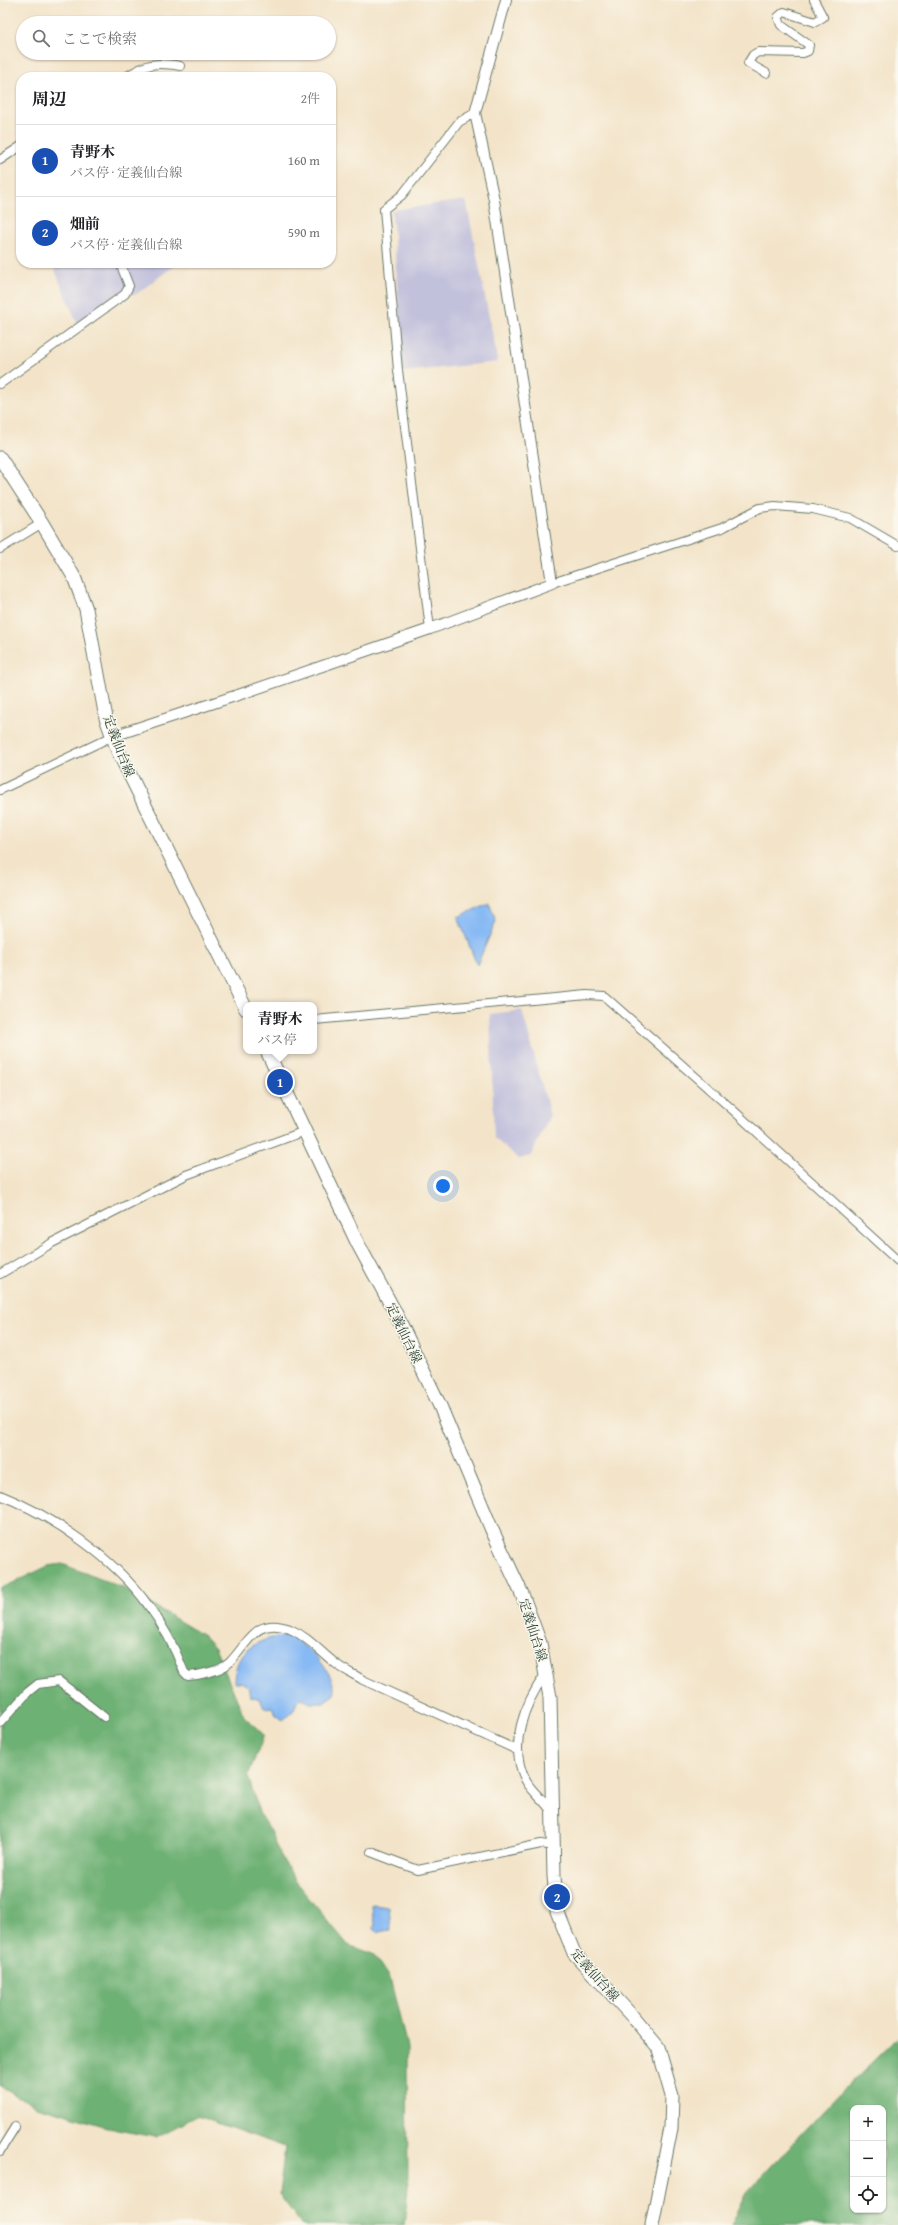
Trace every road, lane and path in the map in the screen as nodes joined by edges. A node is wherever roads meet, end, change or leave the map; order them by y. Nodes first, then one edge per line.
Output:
1 (506, 0) edge
2 (814, 0) edge
3 (180, 66) dead end
4 (134, 72) edge
5 (766, 73) dead end
6 (475, 114) junction
7 (16, 149) edge
8 (0, 160) edge
9 (122, 268) edge
10 (0, 384) edge
11 (0, 458) edge
12 (42, 523) junction
13 (898, 546) edge
14 (0, 549) edge
15 (552, 582) junction
16 (430, 629) junction
17 (113, 736) junction
18 (0, 790) edge
19 (243, 1002) edge
20 (317, 1020) edge
21 (268, 1054) edge
22 (305, 1131) junction
23 (898, 1261) edge
24 (0, 1274) edge
25 (0, 1495) edge
26 (546, 1672) junction
27 (104, 1717) dead end
28 (0, 1723) edge
29 (517, 1750) junction
30 (553, 1816) junction
31 (554, 1846) junction
32 (371, 1852) dead end
33 (15, 2126) dead end
34 (0, 2151) edge
35 (652, 2225) edge

1 - 6 street
2 - 5 street
3 - 4 street
6 - 15 street
6 - 16 street
7 - 8 street
9 - 10 street
11 - 12 main road, 定義仙台線
12 - 14 street
12 - 17 main road, 定義仙台線
13 - 15 street
15 - 16 street
16 - 17 street
17 - 18 street
17 - 19 main road, 定義仙台線
20 - 23 street
21 - 22 main road, 定義仙台線
22 - 24 street
22 - 26 main road, 定義仙台線
25 - 29 street
26 - 29 street
26 - 30 main road, 定義仙台線
27 - 28 street
29 - 30 street
30 - 31 main road, 定義仙台線
31 - 32 street
31 - 35 main road, 定義仙台線
33 - 34 street

